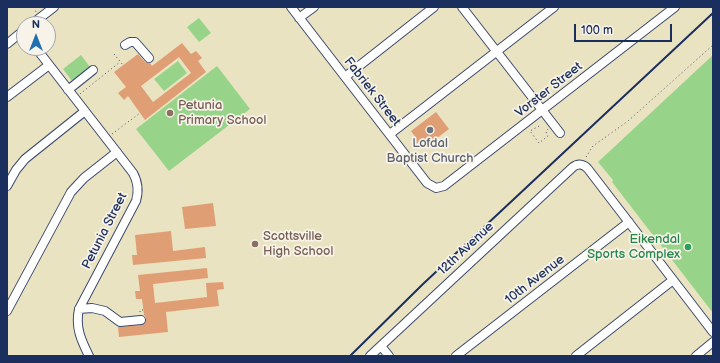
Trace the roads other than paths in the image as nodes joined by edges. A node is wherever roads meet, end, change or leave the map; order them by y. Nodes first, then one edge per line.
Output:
1 (54, 7) edge
2 (291, 7) edge
3 (314, 7) edge
4 (434, 7) edge
5 (462, 7) edge
6 (554, 7) edge
7 (675, 7) edge
8 (42, 16) edge
9 (299, 18) junction
10 (16, 37) edge
11 (7, 44) edge
12 (125, 45) dead end
13 (496, 52) junction
14 (42, 56) edge
15 (149, 58) dead end
16 (49, 65) junction
17 (93, 70) dead end
18 (345, 76) junction
19 (68, 90) junction
20 (7, 97) edge
21 (542, 110) junction
22 (85, 111) junction
23 (560, 133) dead end
24 (390, 134) junction
25 (117, 152) junction
26 (7, 186) edge
27 (436, 188) joint
28 (629, 222) junction
29 (673, 280) junction
30 (79, 309) junction
31 (7, 311) edge
32 (141, 320) dead end
33 (713, 332) edge
34 (713, 342) edge
35 (381, 346) junction
36 (89, 356) edge
37 (370, 356) edge
38 (389, 356) edge
39 (456, 356) edge
40 (576, 356) edge
41 (696, 356) edge

1 - 8 street
2 - 9 street, Fabriek Street
3 - 9 street
4 - 18 street
5 - 13 street
6 - 13 street
7 - 21 street, Vorster Street
9 - 18 street, Fabriek Street
10 - 11 street
12 - 15 street
13 - 21 street
13 - 24 street
14 - 16 street, Petunia Street
16 - 19 street, Petunia Street
16 - 20 street
17 - 19 street
18 - 24 street, Fabriek Street
19 - 22 street, Petunia Street
21 - 23 street
21 - 27 street, Vorster Street
22 - 25 street, Petunia Street
22 - 26 street
24 - 27 street, Fabriek Street
25 - 30 street, Petunia Street
25 - 31 street
28 - 29 street
28 - 35 street, 12th Avenue
28 - 39 street, 10th Avenue
29 - 33 street
29 - 40 street
30 - 32 street
30 - 36 street, Petunia Street
34 - 41 street
35 - 37 street, 12th Avenue
35 - 38 street

